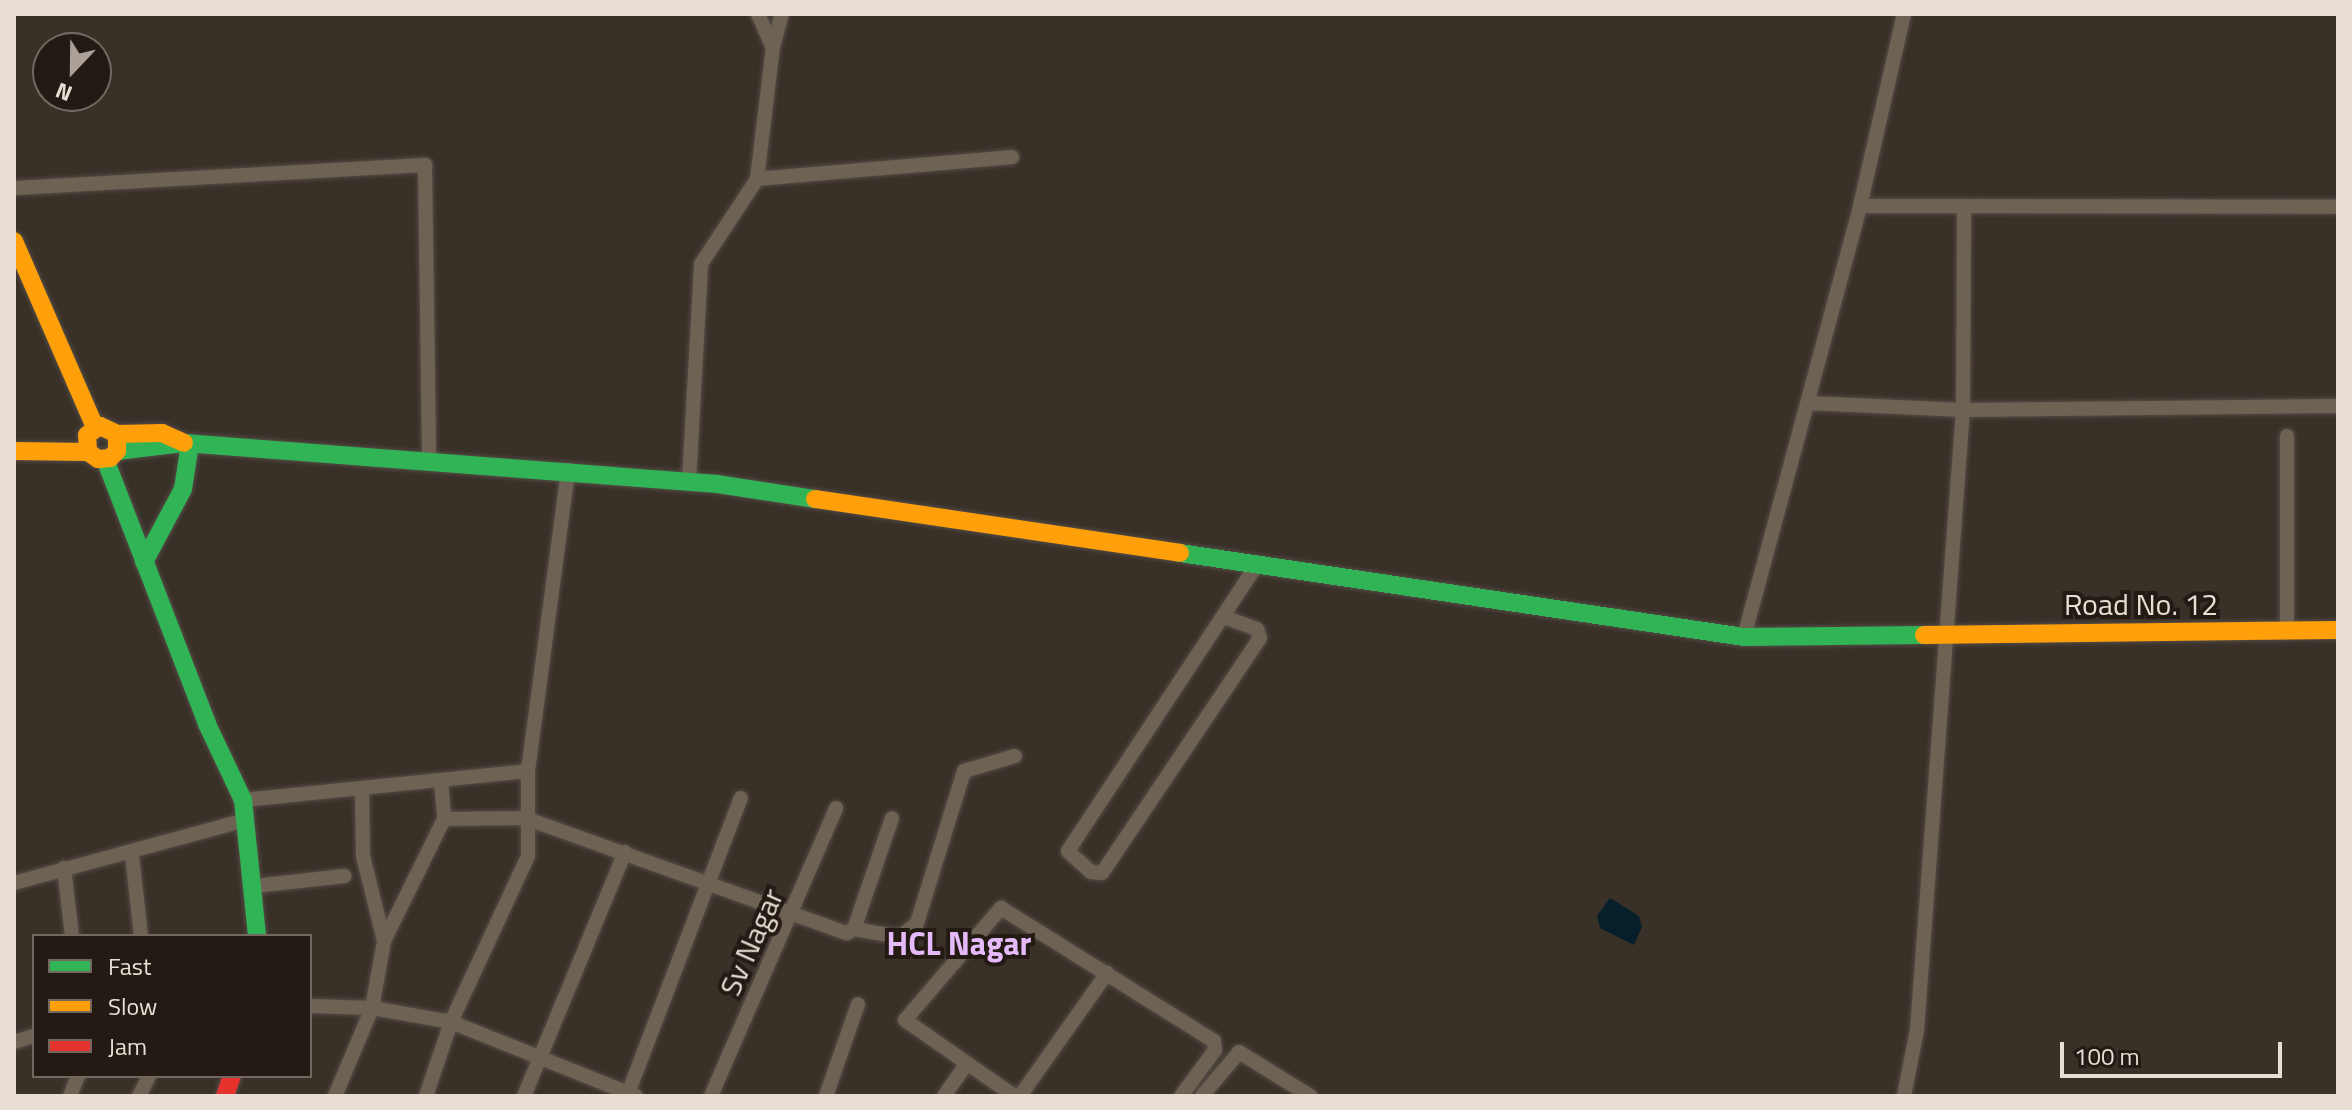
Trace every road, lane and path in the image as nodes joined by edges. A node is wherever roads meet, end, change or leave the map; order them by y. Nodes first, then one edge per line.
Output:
1 (758, 14) edge
2 (782, 14) edge
3 (1904, 14) edge
4 (773, 47) junction
5 (1012, 157) dead end
6 (757, 179) junction
7 (14, 188) edge
8 (1860, 206) junction
9 (1964, 206) junction
10 (2338, 207) edge
11 (14, 241) edge
12 (1808, 403) junction
13 (2338, 406) edge
14 (1963, 410) junction
15 (2287, 436) dead end
16 (101, 444) junction
17 (187, 444) junction
18 (16, 445) edge
19 (429, 460) junction
20 (568, 470) junction
21 (689, 481) junction
22 (144, 562) junction
23 (1256, 566) junction
24 (1224, 617) junction
25 (2338, 630) edge
26 (2287, 631) junction
27 (1945, 633) junction
28 (1744, 637) junction
29 (1015, 756) dead end
30 (528, 771) junction
31 (441, 781) junction
32 (362, 788) junction
33 (741, 798) dead end
34 (243, 800) junction
35 (836, 808) dead end
36 (525, 818) junction
37 (892, 818) dead end
38 (444, 819) junction
39 (246, 820) junction
40 (625, 852) junction
41 (132, 855) junction
42 (64, 868) junction
43 (344, 876) dead end
44 (14, 883) edge
45 (707, 883) junction
46 (255, 886) junction
47 (793, 917) junction
48 (854, 929) junction
49 (72, 934) edge
50 (141, 934) edge
51 (257, 934) edge
52 (384, 941) junction
53 (1107, 973) junction
54 (858, 1004) dead end
55 (312, 1006) edge
56 (372, 1008) junction
57 (451, 1022) junction
58 (540, 1056) junction
59 (966, 1065) junction
60 (148, 1078) edge
61 (630, 1095) edge
62 (139, 1096) edge
63 (335, 1096) edge
64 (426, 1096) edge
65 (524, 1096) edge
66 (711, 1096) edge
67 (826, 1096) edge
68 (944, 1096) edge
69 (1017, 1096) edge
70 (1181, 1096) edge
71 (1202, 1096) edge
72 (1310, 1096) edge
73 (1904, 1096) edge

1 - 4 street
2 - 4 street
3 - 8 street
4 - 6 street
5 - 6 street
6 - 21 street
7 - 19 street
8 - 9 street
8 - 12 street
9 - 10 street
9 - 14 street
11 - 16 street
12 - 14 street
12 - 28 street
13 - 14 street
14 - 27 street
15 - 26 street
16 - 17 street, Road No. 12
16 - 18 street, Road No. 12
16 - 22 street
17 - 19 street, Road No. 12
17 - 22 street
19 - 20 street, Road No. 12
20 - 21 street, Road No. 12
20 - 30 street
21 - 23 street, Road No. 12
22 - 34 street
23 - 24 street
23 - 28 street, Road No. 12
24 - 24 street
25 - 26 street, Road No. 12
26 - 27 street, Road No. 12
27 - 28 street, Road No. 12
27 - 73 street
29 - 48 street
30 - 31 street
30 - 36 street
31 - 32 street
31 - 38 street
32 - 34 street
32 - 52 street
33 - 45 street
34 - 39 street
35 - 47 street, Sv Nagar
36 - 38 street
36 - 40 street
36 - 57 street
37 - 48 street
38 - 52 street
39 - 41 street
39 - 46 street
40 - 45 street
40 - 58 street
41 - 42 street
41 - 50 street
42 - 44 street
42 - 49 street
43 - 46 street
45 - 47 street
45 - 61 street
46 - 51 street
47 - 48 street
47 - 66 street, Sv Nagar
52 - 56 street
53 - 59 street
53 - 69 street
53 - 70 street
54 - 67 street
55 - 56 street
56 - 57 street
56 - 63 street
57 - 58 street
57 - 64 street
58 - 61 street
58 - 65 street
59 - 68 street
59 - 69 street
60 - 62 street
71 - 72 street

